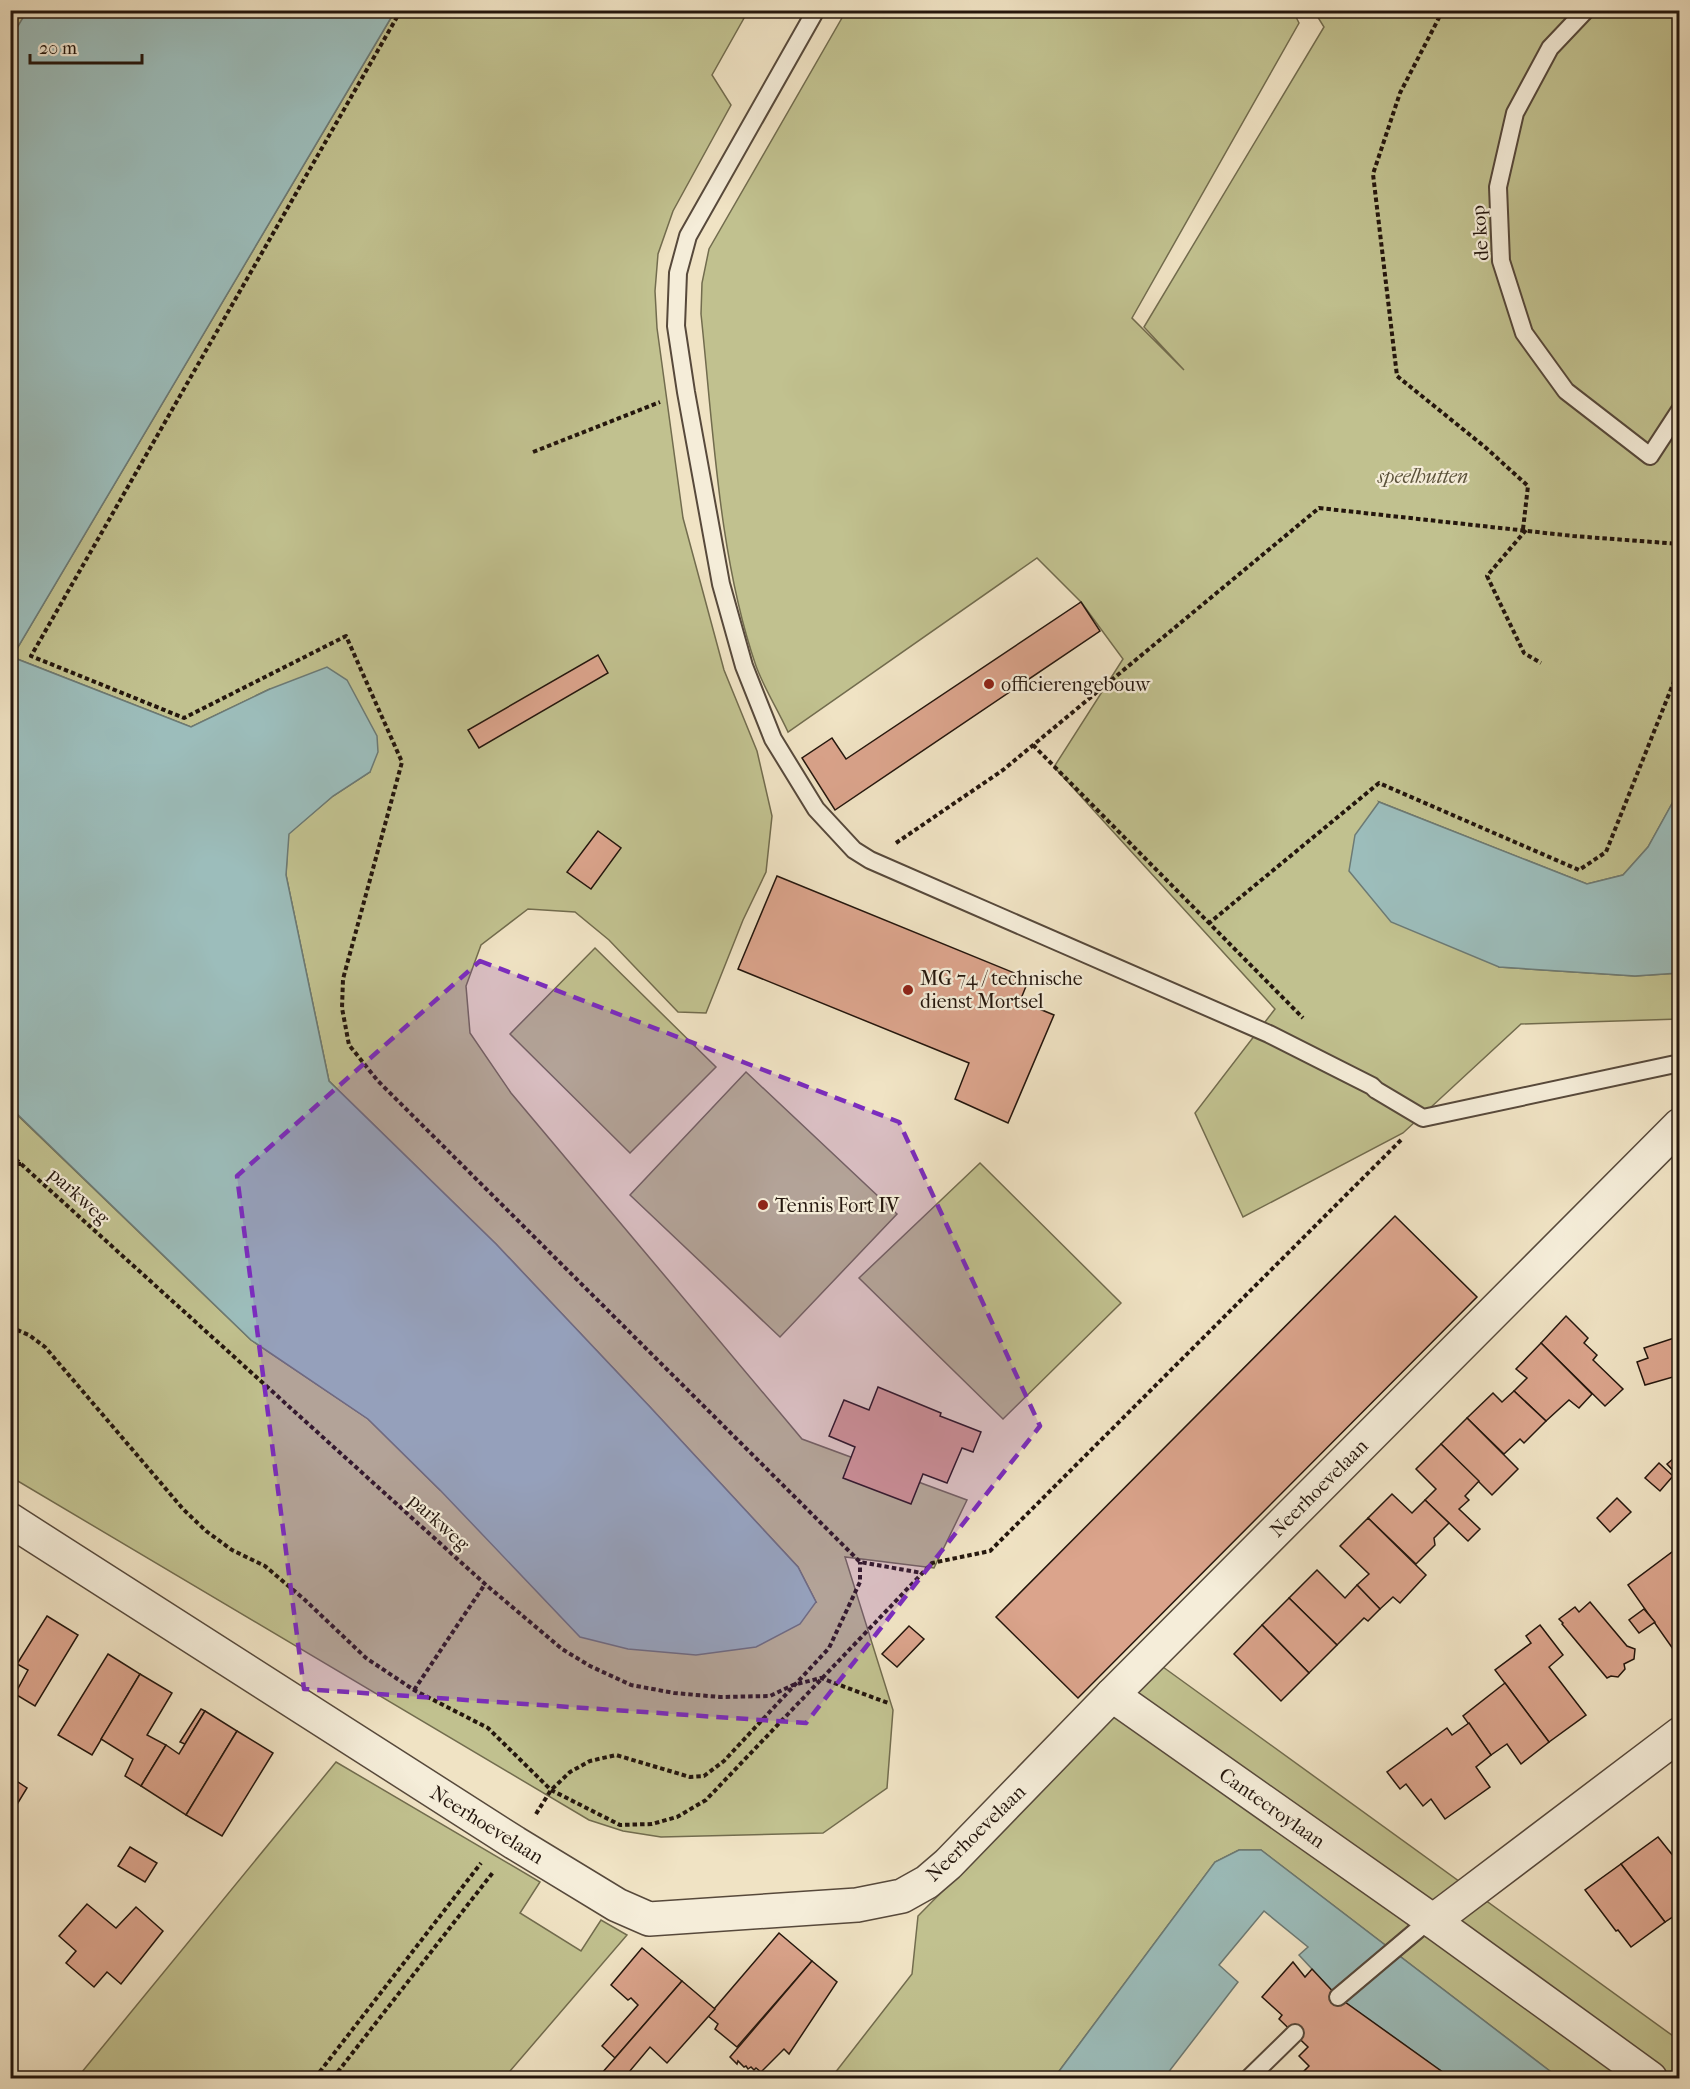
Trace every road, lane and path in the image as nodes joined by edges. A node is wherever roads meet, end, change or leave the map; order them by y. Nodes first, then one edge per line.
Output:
1 (401, 10) edge
2 (816, 10) edge
3 (1443, 10) edge
4 (1586, 10) edge
5 (686, 392) junction
6 (1680, 410) edge
7 (533, 452) dead end
8 (1524, 529) junction
9 (1680, 544) edge
10 (1541, 663) dead end
11 (1680, 679) edge
12 (1033, 745) junction
13 (870, 860) junction
14 (1208, 924) junction
15 (1307, 1021) dead end
16 (1680, 1063) edge
17 (1423, 1118) junction
18 (1680, 1125) edge
19 (10, 1154) edge
20 (10, 1164) edge
21 (21, 1164) junction
22 (10, 1327) edge
23 (10, 1520) edge
24 (860, 1562) junction
25 (922, 1573) junction
26 (485, 1584) junction
27 (821, 1678) junction
28 (793, 1685) junction
29 (414, 1690) junction
30 (1112, 1695) junction
31 (888, 1703) dead end
32 (1680, 1734) edge
33 (551, 1790) junction
34 (509, 1839) junction
35 (1427, 1924) junction
36 (1338, 1997) dead end
37 (1295, 2033) dead end
38 (315, 2079) edge
39 (333, 2079) edge
40 (1248, 2079) edge
41 (1650, 2079) edge

1 - 24 path
2 - 5 lane
3 - 8 path
4 - 6 lane, de kop
5 - 7 path
5 - 13 lane
8 - 9 path
8 - 10 path
8 - 12 path
11 - 14 path
12 - 13 path
12 - 14 path
13 - 17 lane
14 - 15 path
16 - 17 lane
17 - 25 path
18 - 30 street, Neerhoevelaan
19 - 21 path, parkweg
20 - 21 path
21 - 26 path, parkweg
22 - 29 path
23 - 34 street, Neerhoevelaan
24 - 25 path
24 - 28 path, parkweg
25 - 27 path
26 - 28 path, parkweg
26 - 29 path
27 - 28 path
27 - 31 path
27 - 33 path
28 - 33 path
29 - 33 path
30 - 34 street, Neerhoevelaan
30 - 35 street, Cantecroylaan
32 - 35 street
34 - 38 path
34 - 39 path
35 - 36 lane
35 - 41 street, Cantecroylaan
37 - 40 lane

